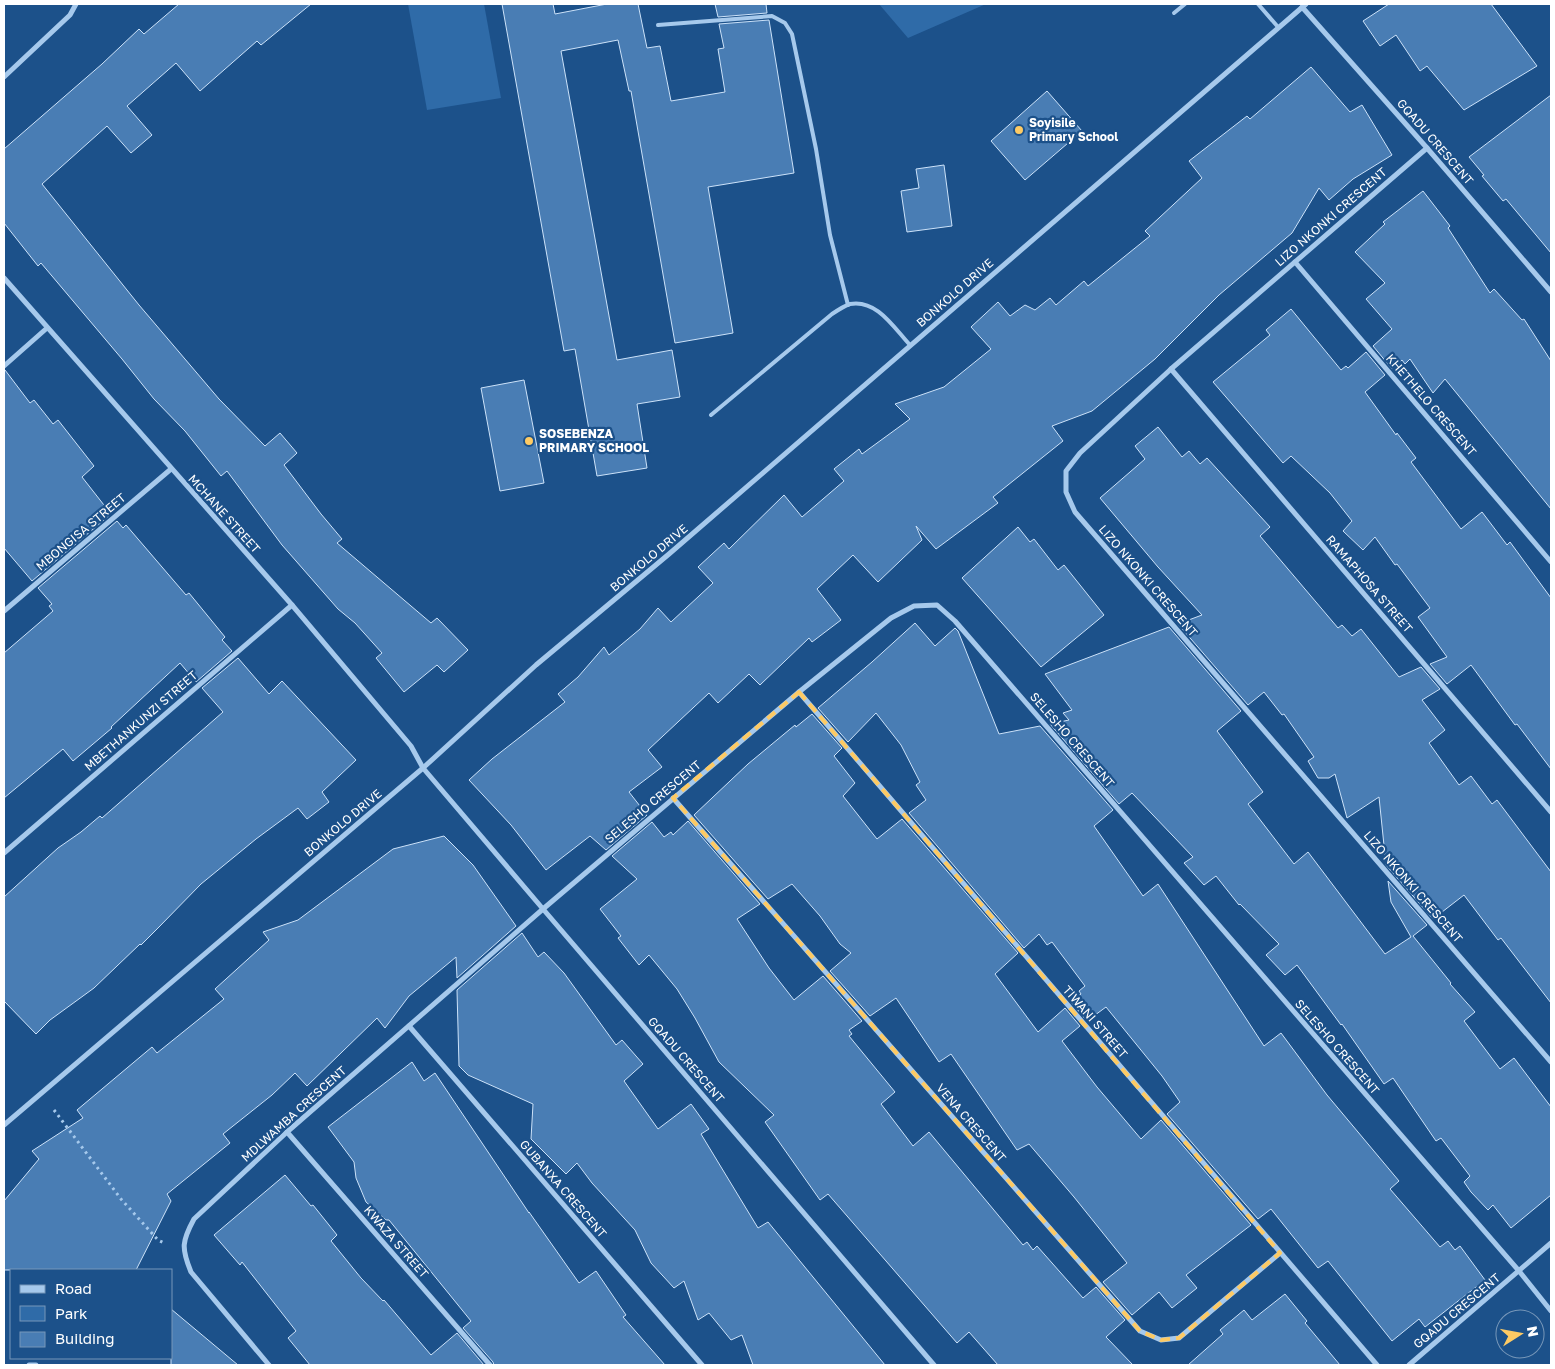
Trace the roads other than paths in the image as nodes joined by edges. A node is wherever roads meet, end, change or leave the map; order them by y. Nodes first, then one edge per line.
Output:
1 (76, 4) edge
2 (1185, 4) edge
3 (1258, 4) edge
4 (1304, 5) edge
5 (1174, 13) dead end
6 (658, 25) dead end
7 (1278, 27) junction
8 (4, 77) edge
9 (1427, 148) junction
10 (1295, 262) junction
11 (4, 278) edge
12 (1551, 292) edge
13 (848, 305) junction
14 (47, 328) junction
15 (910, 345) junction
16 (4, 366) edge
17 (1171, 369) junction
18 (711, 415) dead end
19 (171, 469) junction
20 (1551, 562) edge
21 (292, 605) junction
22 (4, 611) edge
23 (798, 692) junction
24 (423, 768) junction
25 (673, 798) junction
26 (1551, 812) edge
27 (4, 853) edge
28 (543, 909) junction
29 (409, 1026) junction
30 (1551, 1062) edge
31 (4, 1125) edge
32 (287, 1132) junction
33 (1551, 1243) edge
34 (1280, 1253) junction
35 (1519, 1271) junction
36 (1551, 1311) edge
37 (29, 1365) edge
38 (36, 1365) edge
39 (269, 1365) edge
40 (490, 1365) edge
41 (702, 1365) edge
42 (934, 1365) edge
43 (1376, 1365) edge
44 (1409, 1365) edge

1 - 8 street
2 - 5 lane
3 - 7 lane
4 - 7 street, BONKOLO DRIVE
4 - 9 street, GQADU CRESCENT
6 - 13 lane
7 - 15 street, BONKOLO DRIVE
9 - 10 street, LIZO NKONKI CRESCENT
9 - 12 street, GQADU CRESCENT
10 - 17 street, LIZO NKONKI CRESCENT
10 - 20 street, KHETHELO CRESCENT
11 - 14 street, MCHANE STREET
13 - 15 lane
13 - 18 lane
14 - 16 street
14 - 19 street, MCHANE STREET
15 - 24 street, BONKOLO DRIVE
17 - 26 street, RAMAPHOSA STREET
17 - 30 street, LIZO NKONKI CRESCENT
19 - 21 street, MCHANE STREET
19 - 22 street, MBONGISA STREET
21 - 24 street, MCHANE STREET
21 - 27 street, MBETHANKUNZI STREET
23 - 25 street, SELESHO CRESCENT
23 - 34 street, TIWANI STREET
23 - 35 street, SELESHO CRESCENT
24 - 28 street, GQADU CRESCENT
24 - 31 street, BONKOLO DRIVE
25 - 28 street, SELESHO CRESCENT
25 - 34 street, VENA CRESCENT
28 - 29 street, MDLWAMBA CRESCENT
28 - 42 street, GQADU CRESCENT
29 - 32 street, MDLWAMBA CRESCENT
29 - 41 street, GUBANXA CRESCENT
32 - 39 street, MDLWAMBA CRESCENT
32 - 40 street, KWAZA STREET
33 - 35 street, GQADU CRESCENT
34 - 43 street, TIWANI STREET
35 - 36 street
35 - 44 street, GQADU CRESCENT
37 - 38 street

